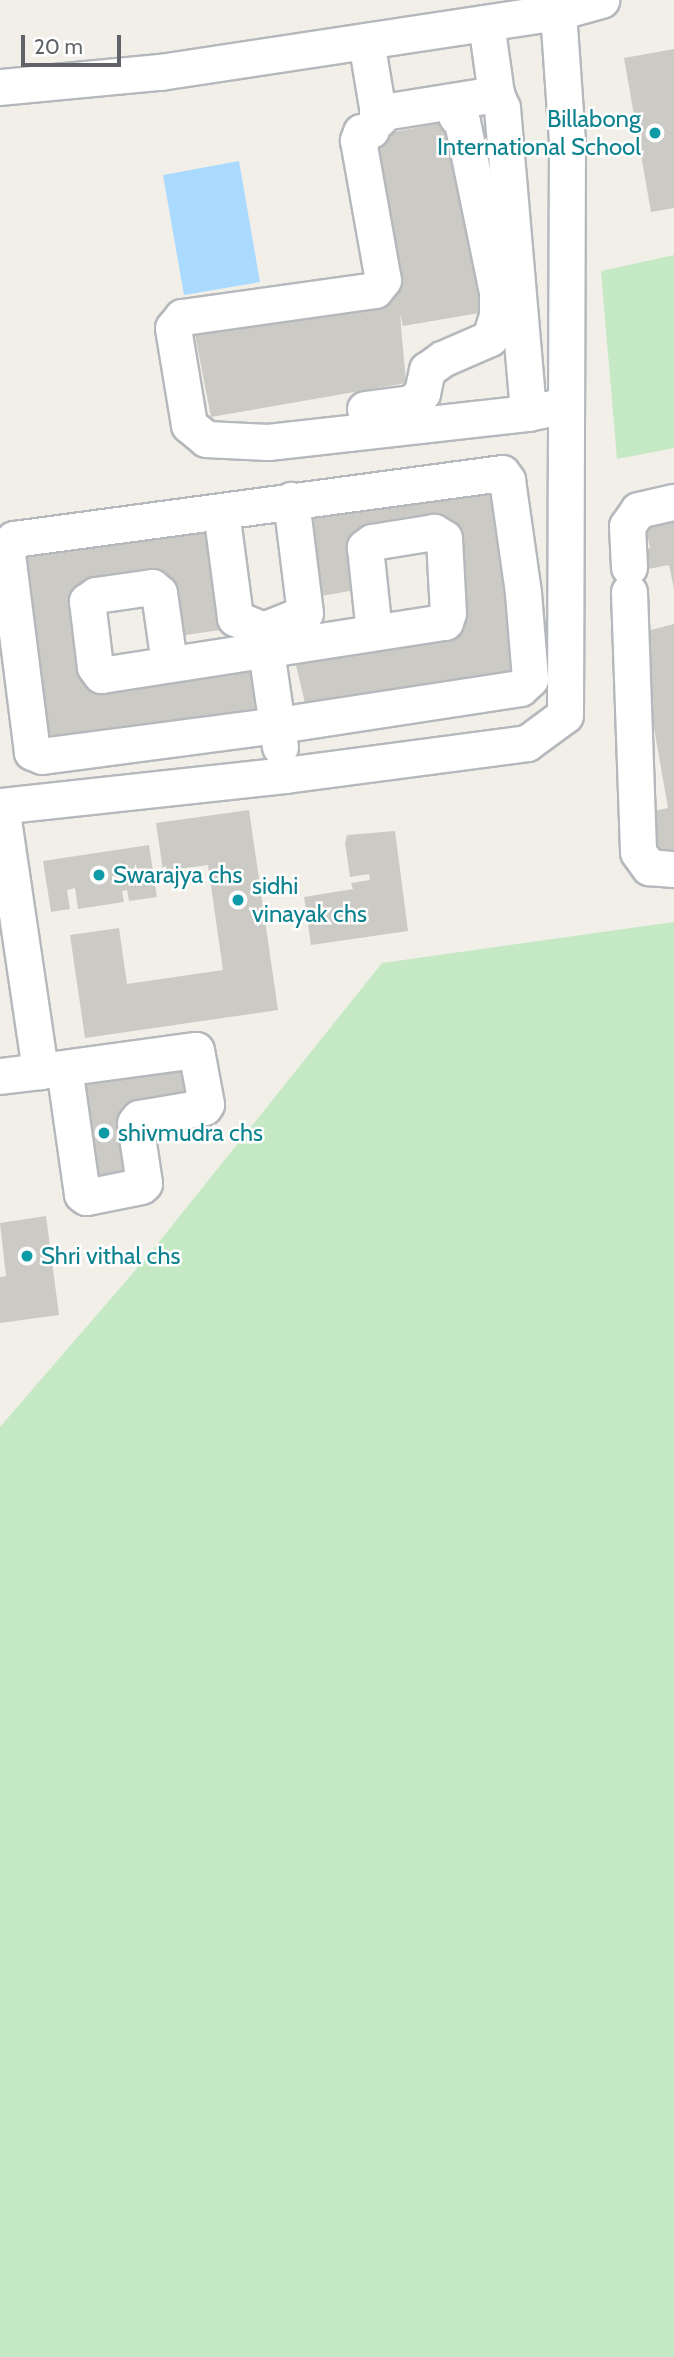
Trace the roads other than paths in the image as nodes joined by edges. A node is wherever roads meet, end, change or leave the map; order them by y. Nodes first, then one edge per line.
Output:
1 (601, 0) edge
2 (558, 12) junction
3 (463, 17) edge
4 (366, 41) junction
5 (0, 87) edge
6 (495, 94) junction
7 (456, 116) dead end
8 (376, 120) junction
9 (566, 405) junction
10 (528, 413) junction
11 (261, 424) dead end
12 (291, 500) junction
13 (674, 502) edge
14 (221, 511) junction
15 (374, 632) dead end
16 (265, 639) junction
17 (169, 663) dead end
18 (277, 725) junction
19 (285, 775) junction
20 (1, 806) edge
21 (674, 869) edge
22 (52, 1069) junction
23 (0, 1076) edge

1 - 2 street
2 - 3 street
2 - 9 street
3 - 4 street
3 - 6 street
4 - 5 street
4 - 8 street
6 - 8 street
6 - 10 street
7 - 11 street
8 - 10 street
9 - 10 street
9 - 19 street
12 - 14 street
12 - 16 street
12 - 18 street
13 - 21 street
14 - 16 street
14 - 18 street
15 - 16 street
16 - 17 street
16 - 18 street
18 - 19 street
19 - 20 street
20 - 22 street
22 - 22 street
22 - 23 street

